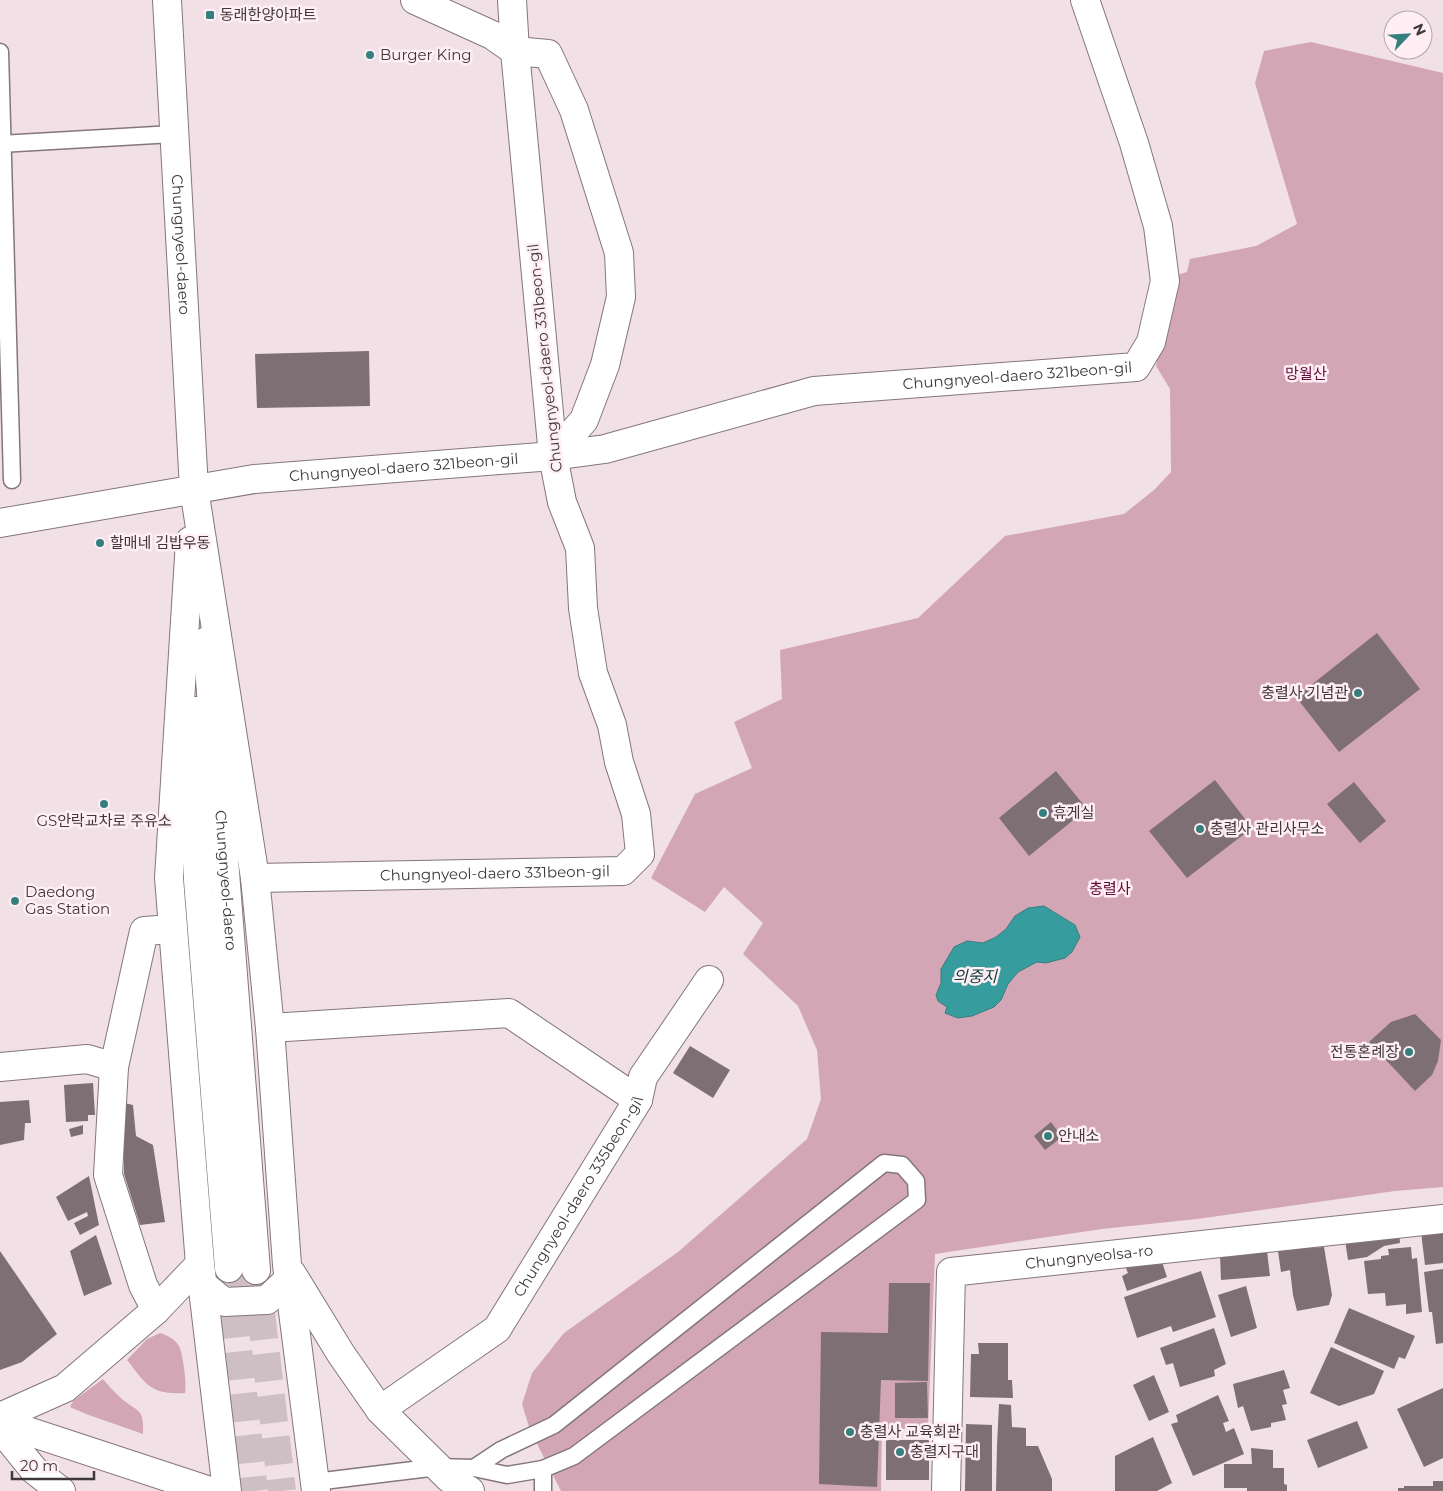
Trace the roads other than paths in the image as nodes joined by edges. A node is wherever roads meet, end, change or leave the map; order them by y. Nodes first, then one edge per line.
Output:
1 (166, 0) edge
2 (415, 0) edge
3 (512, 0) edge
4 (1085, 0) edge
5 (515, 51) junction
6 (0, 52) edge
7 (173, 134) junction
8 (1, 144) edge
9 (553, 456) junction
10 (12, 480) dead end
11 (194, 489) junction
12 (0, 522) edge
13 (255, 878) junction
14 (173, 929) junction
15 (709, 980) dead end
16 (270, 1028) junction
17 (114, 1066) junction
18 (0, 1067) edge
19 (638, 1100) junction
20 (1443, 1219) edge
21 (229, 1268) tunnel mouth
22 (256, 1270) tunnel mouth
23 (288, 1272) junction
24 (201, 1274) junction
25 (156, 1310) junction
26 (380, 1410) junction
27 (0, 1417) edge
28 (0, 1422) edge
29 (0, 1428) edge
30 (438, 1467) junction
31 (543, 1469) junction
32 (472, 1479) edge
33 (315, 1487) edge
34 (61, 1491) edge
35 (210, 1491) edge
36 (227, 1491) edge
37 (543, 1491) edge
38 (946, 1491) edge

1 - 7 street, Chungnyeol-daero
2 - 5 street
3 - 5 street, Chungnyeol-daero 331beon-gil
4 - 9 street, Chungnyeol-daero 321beon-gil
5 - 9 street, Chungnyeol-daero 331beon-gil
5 - 9 street
6 - 8 lane
7 - 8 lane
7 - 11 street, Chungnyeol-daero
8 - 10 lane
9 - 11 street, Chungnyeol-daero 321beon-gil
9 - 13 street, Chungnyeol-daero 331beon-gil
11 - 12 street, Chungnyeol-daero 321beon-gil
11 - 13 street
11 - 14 street
11 - 21 street, Chungnyeol-daero
11 - 22 street, Chungnyeol-daero
13 - 16 street
14 - 17 street
14 - 24 street
15 - 19 street
16 - 19 street, Chungnyeol-daero 335beon-gil
16 - 23 street
17 - 18 street
17 - 25 street
19 - 26 street, Chungnyeol-daero 335beon-gil
20 - 38 street, Chungnyeolsa-ro
23 - 24 street
23 - 26 street
23 - 33 street
24 - 25 street
24 - 36 street
25 - 27 street
26 - 30 street
28 - 35 street
29 - 34 street
30 - 32 street
30 - 33 lane
31 - 32 lane
31 - 32 lane
31 - 37 lane

